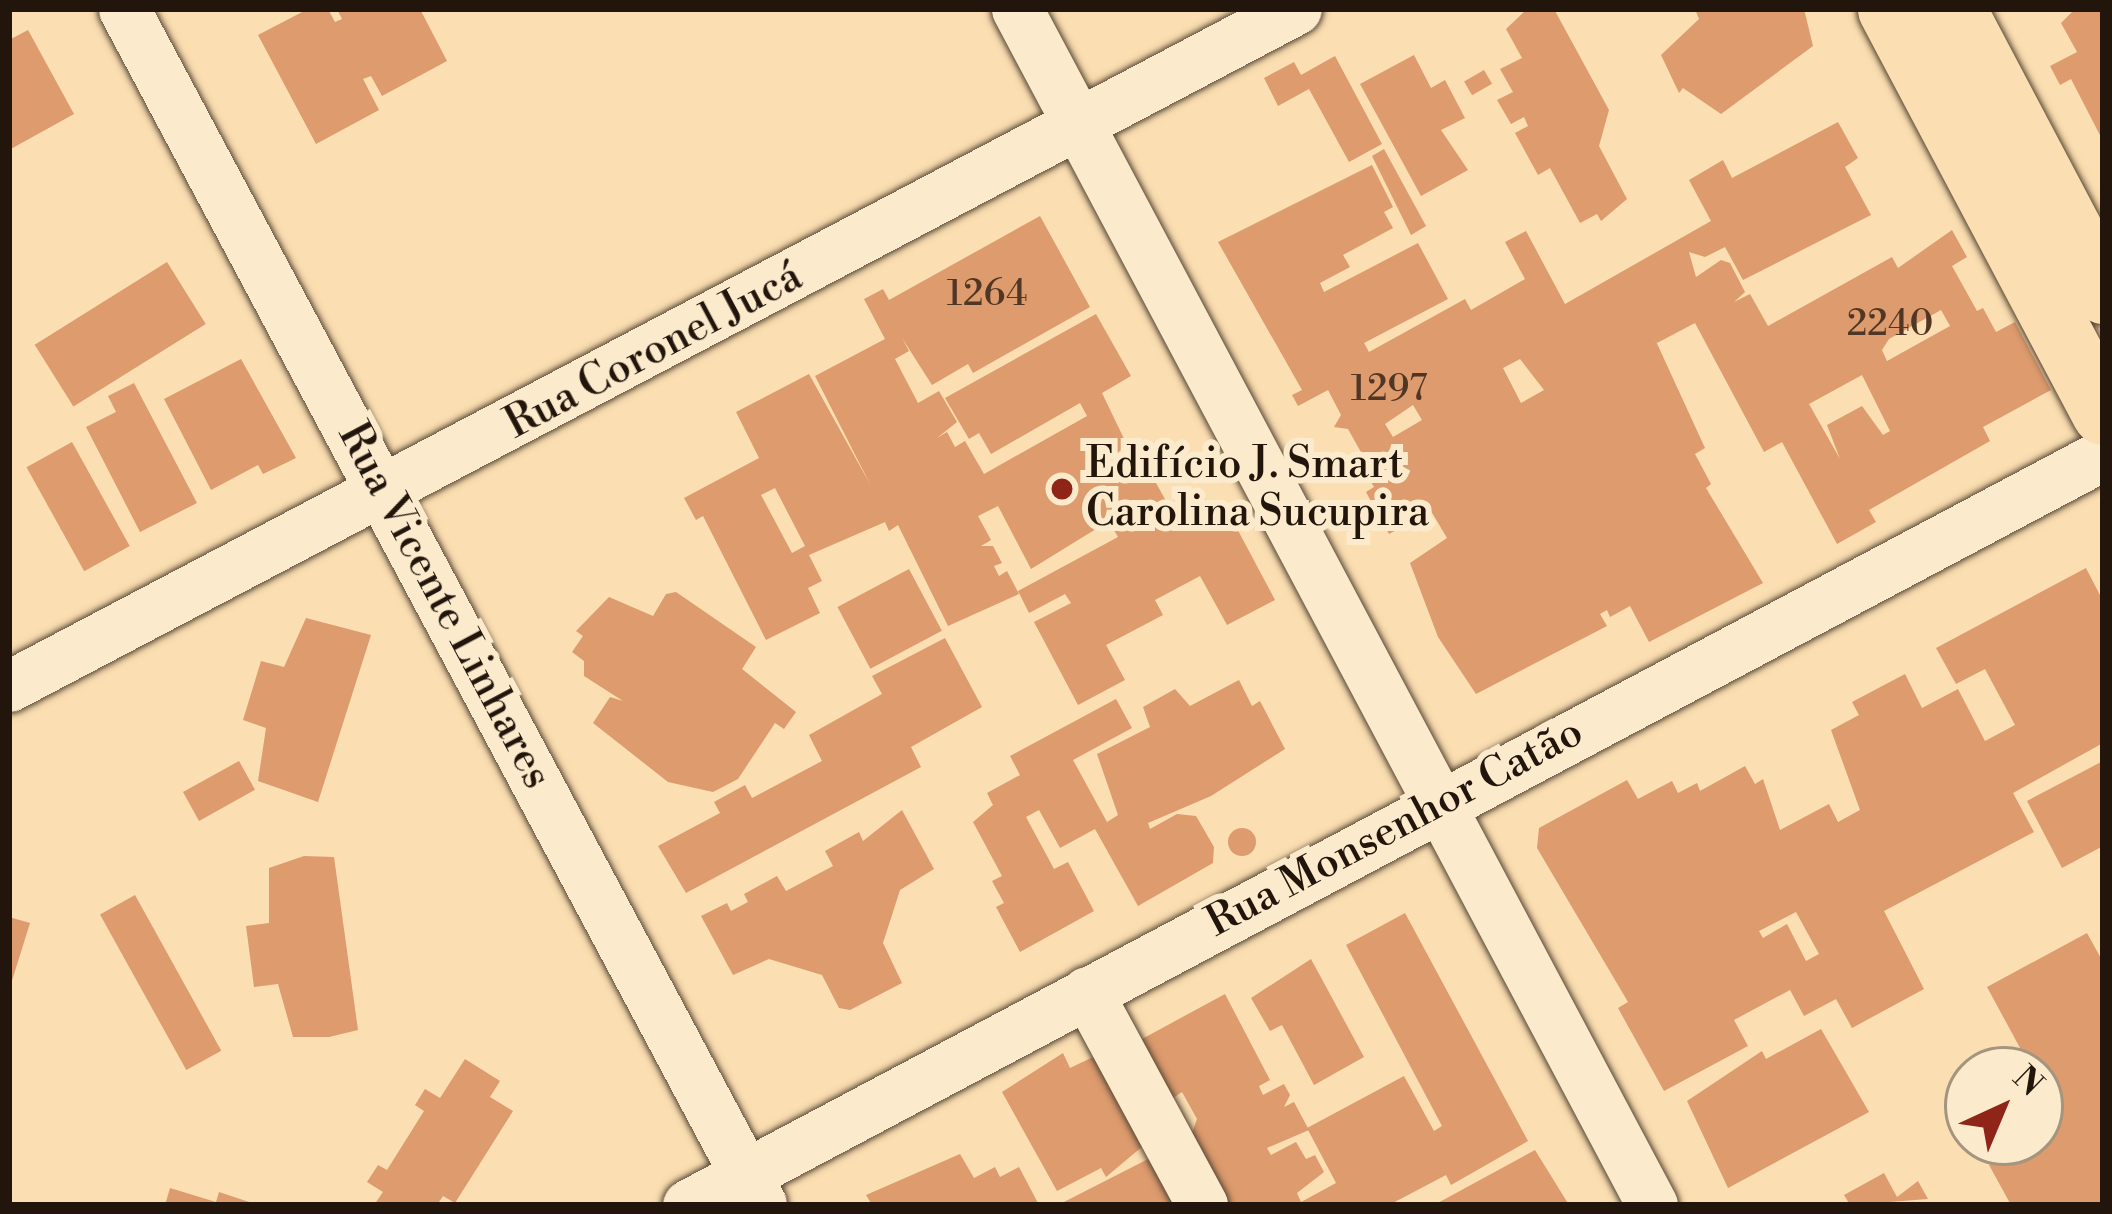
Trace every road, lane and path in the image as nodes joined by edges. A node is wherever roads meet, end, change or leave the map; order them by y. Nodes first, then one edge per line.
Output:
1 (124, 9) edge
2 (1017, 9) edge
3 (1296, 9) edge
4 (1889, 9) edge
5 (1954, 9) edge
6 (1081, 128) junction
7 (2103, 292) edge
8 (2103, 413) edge
9 (2103, 455) edge
10 (383, 492) junction
11 (9, 686) edge
12 (1436, 805) junction
13 (1087, 992) junction
14 (753, 1190) edge
15 (688, 1205) edge
16 (1202, 1205) edge
17 (1652, 1205) edge

1 - 10 street, Rua Vicente Linhares
2 - 6 street
3 - 6 street, Rua Coronel Jucá
4 - 8 main road
5 - 7 main road
6 - 10 street, Rua Coronel Jucá
6 - 12 street
9 - 12 street, Rua Monsenhor Catão
10 - 11 street, Rua Coronel Jucá
10 - 14 street, Rua Vicente Linhares
12 - 13 street, Rua Monsenhor Catão
12 - 17 street
13 - 14 street, Rua Monsenhor Catão
13 - 16 street
14 - 15 street, Rua Monsenhor Catão

